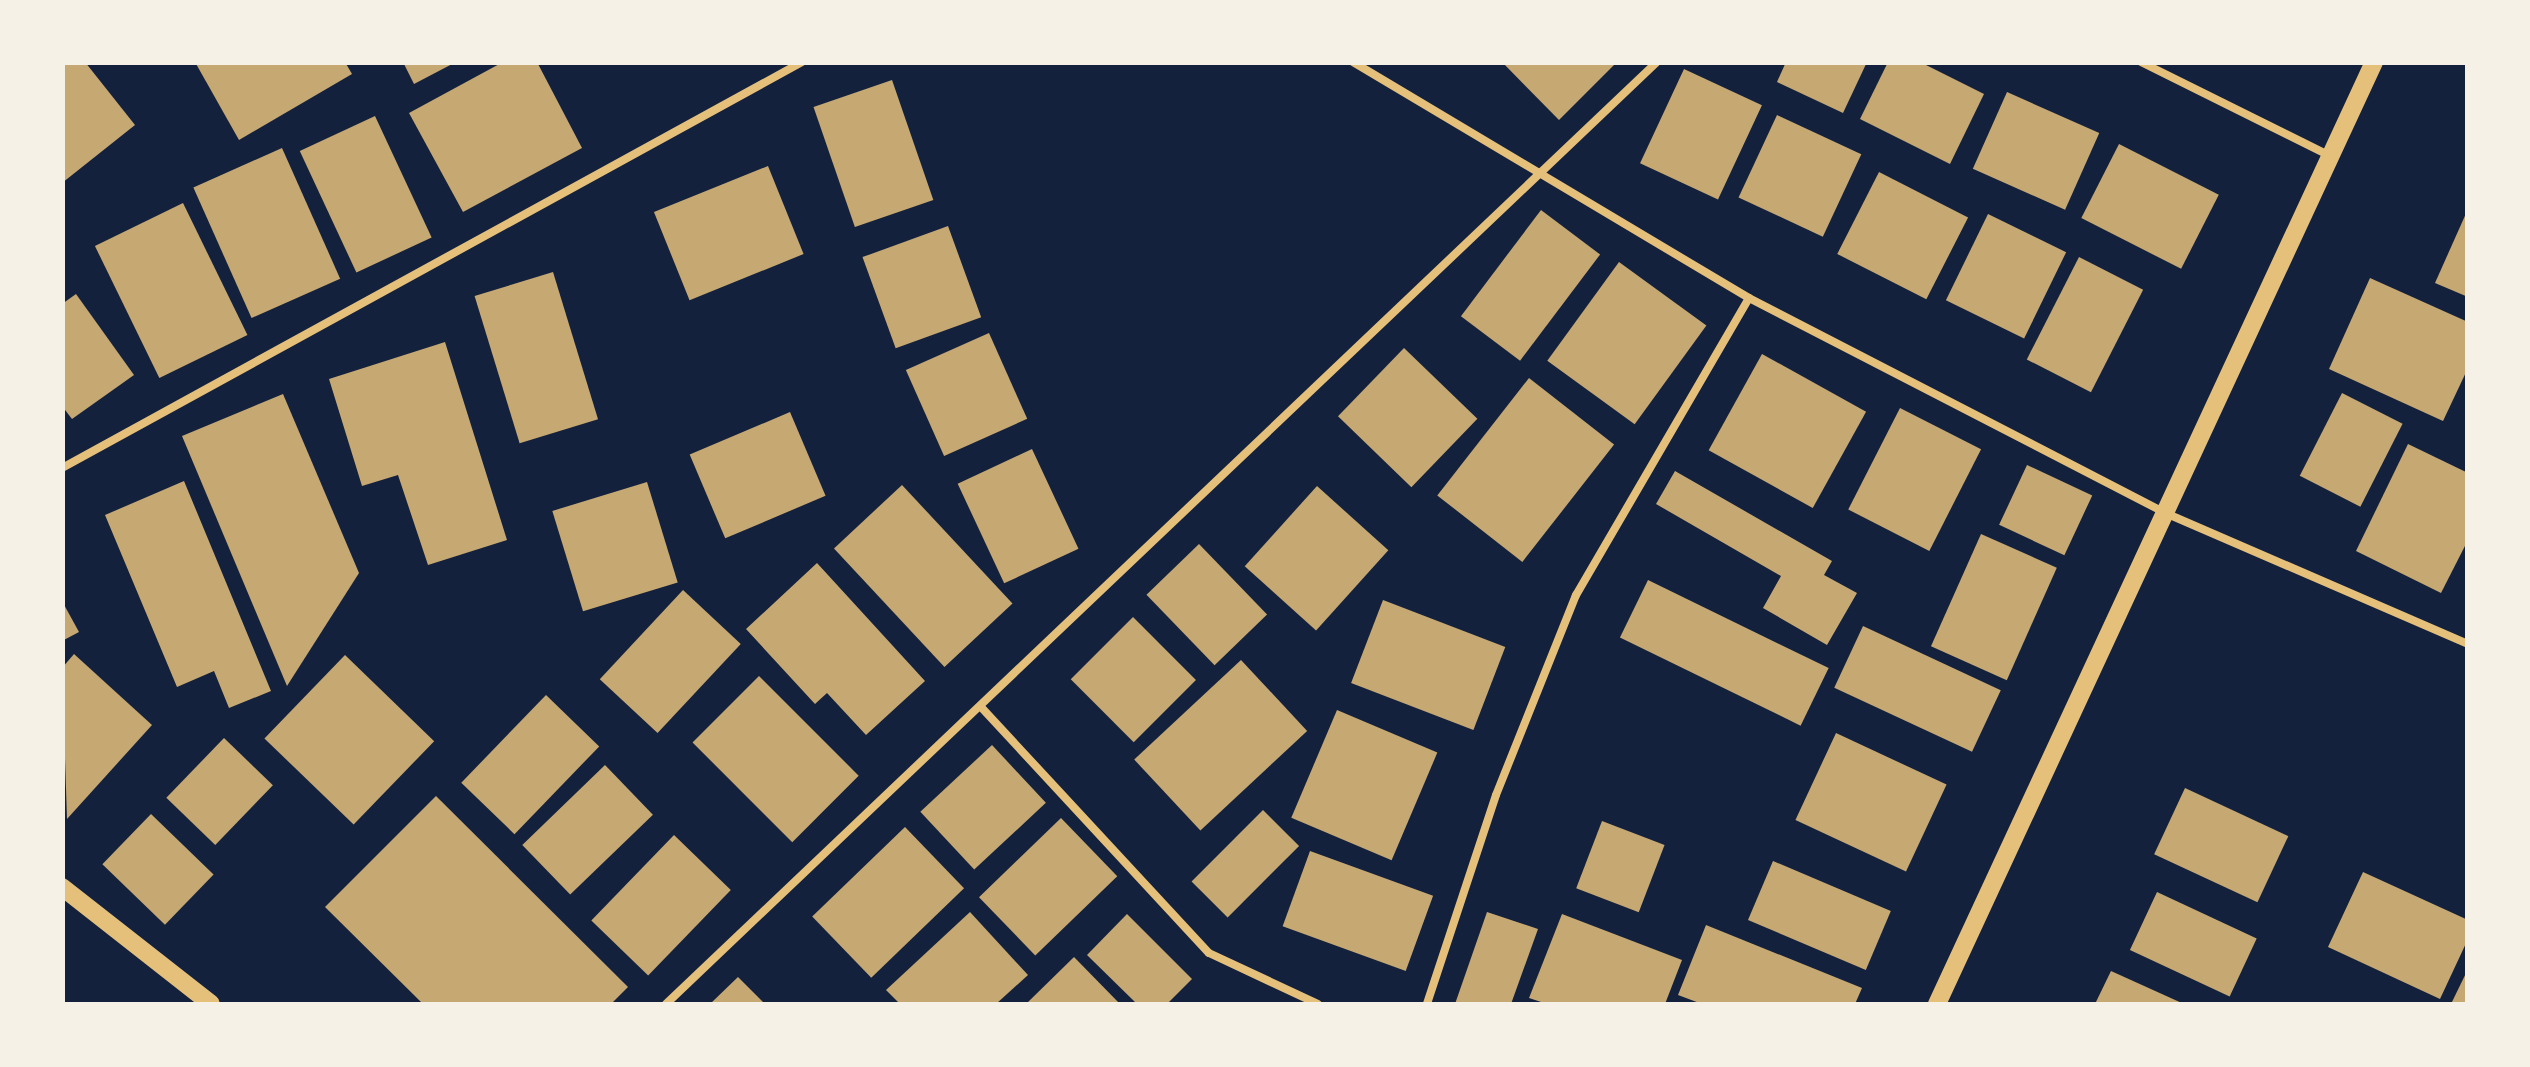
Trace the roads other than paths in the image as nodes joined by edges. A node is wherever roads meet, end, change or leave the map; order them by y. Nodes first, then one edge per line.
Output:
1 (802, 62) edge
2 (1353, 62) edge
3 (1657, 62) edge
4 (2141, 62) edge
5 (2374, 62) edge
6 (2331, 157) junction
7 (1538, 178) junction
8 (1749, 298) junction
9 (62, 468) edge
10 (2163, 512) junction
11 (2468, 644) edge
12 (981, 707) junction
13 (62, 887) edge
14 (211, 1004) edge
15 (666, 1004) edge
16 (1318, 1004) edge
17 (1427, 1004) edge
18 (1936, 1004) edge

1 - 9 lane
2 - 7 lane
3 - 7 lane
4 - 6 lane
5 - 6 street
6 - 10 street
7 - 8 lane
7 - 12 lane
8 - 10 lane
8 - 17 lane
10 - 11 lane
10 - 18 street
12 - 15 lane
12 - 16 lane
13 - 14 street

